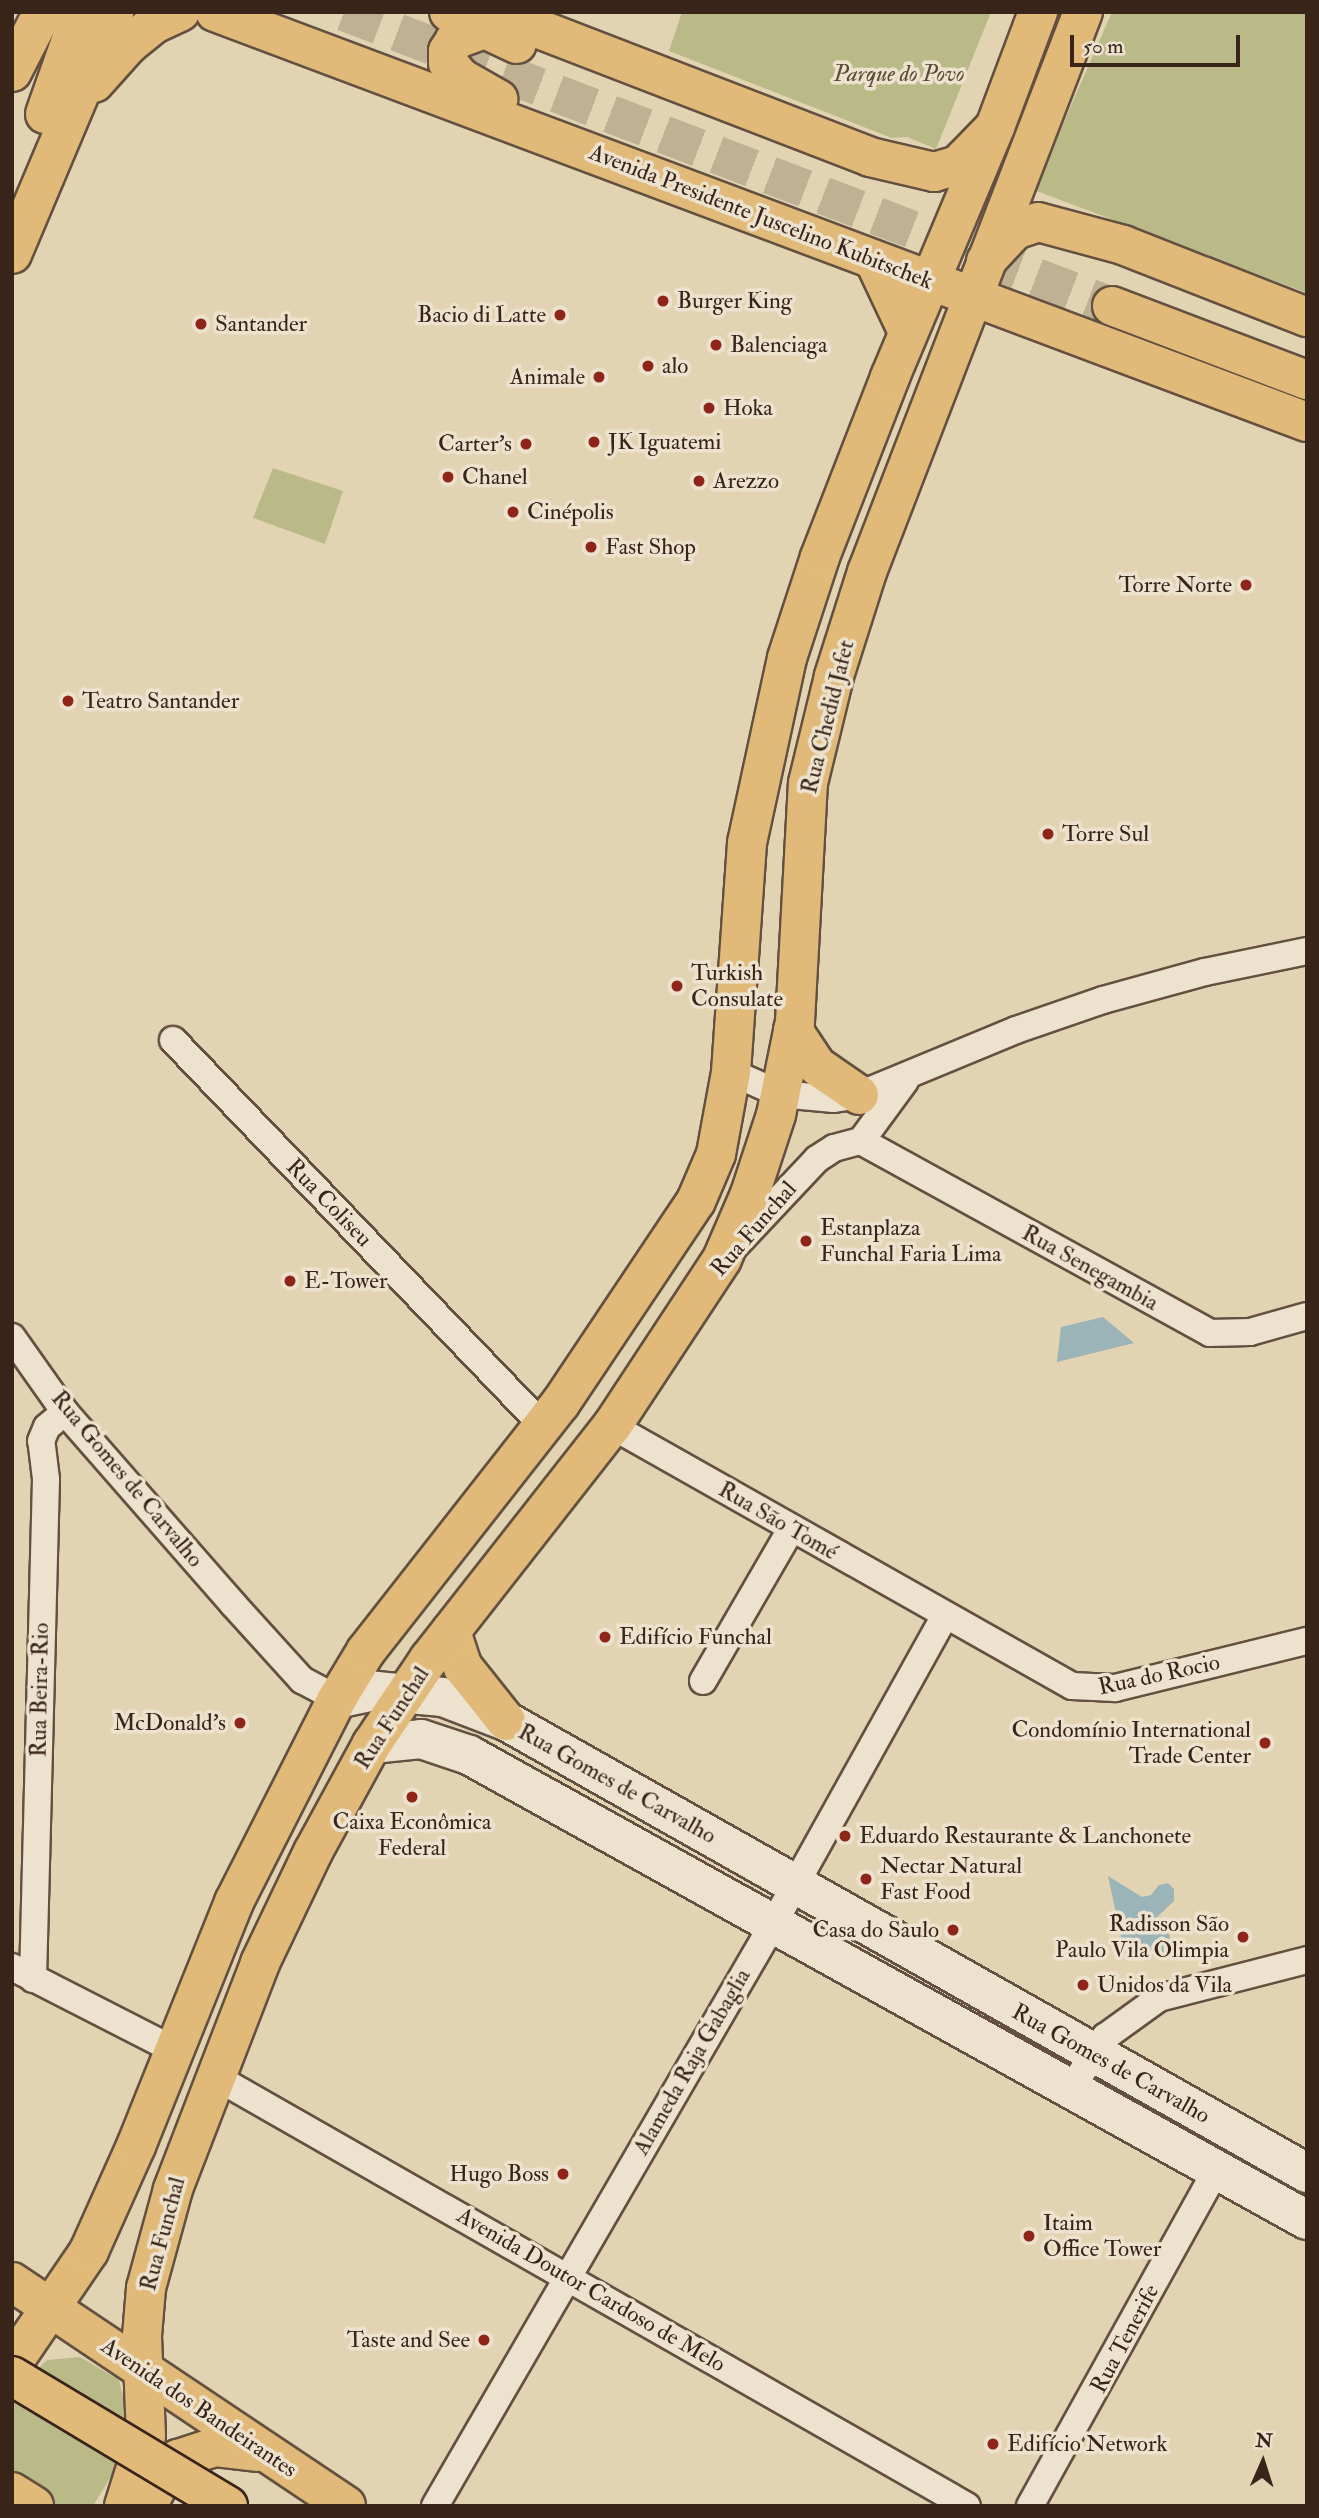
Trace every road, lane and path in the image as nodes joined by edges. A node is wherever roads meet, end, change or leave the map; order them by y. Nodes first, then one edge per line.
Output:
1 (43, 12) edge
2 (81, 12) edge
3 (114, 12) edge
4 (180, 12) edge
5 (215, 12) edge
6 (449, 12) edge
7 (1038, 12) edge
8 (1083, 12) edge
9 (489, 21) edge
10 (12, 72) edge
11 (656, 75) junction
12 (66, 121) junction
13 (995, 127) junction
14 (560, 140) junction
15 (12, 238) edge
16 (12, 254) edge
17 (874, 260) junction
18 (980, 276) junction
19 (929, 281) junction
20 (1307, 317) edge
21 (908, 332) junction
22 (1307, 351) edge
23 (1307, 380) edge
24 (1307, 422) edge
25 (1307, 951) edge
26 (793, 1030) junction
27 (173, 1040) dead end
28 (731, 1072) junction
29 (910, 1074) junction
30 (780, 1094) junction
31 (859, 1095) junction
32 (861, 1141) junction
33 (722, 1259) junction
34 (628, 1310) junction
35 (1307, 1316) edge
36 (12, 1337) edge
37 (65, 1412) junction
38 (612, 1426) junction
39 (544, 1427) junction
40 (791, 1529) junction
41 (944, 1617) junction
42 (451, 1631) junction
43 (1307, 1641) edge
44 (703, 1681) dead end
45 (405, 1693) junction
46 (337, 1699) junction
47 (506, 1721) junction
48 (372, 1744) junction
49 (794, 1883) junction
50 (770, 1926) junction
51 (1307, 1960) edge
52 (23, 1973) edge
53 (172, 2049) junction
54 (1092, 2054) junction
55 (214, 2076) junction
56 (1070, 2090) junction
57 (1216, 2170) junction
58 (1307, 2174) edge
59 (1307, 2220) edge
60 (569, 2277) junction
61 (12, 2282) edge
62 (51, 2310) junction
63 (12, 2364) edge
64 (145, 2374) junction
65 (12, 2376) edge
66 (268, 2457) junction
67 (12, 2492) edge
68 (133, 2503) edge
69 (34, 2506) edge
70 (228, 2506) edge
71 (346, 2506) edge
72 (435, 2506) edge
73 (967, 2506) edge
74 (1030, 2506) edge

1 - 10 main road
2 - 15 main road
3 - 12 main road
4 - 12 main road
5 - 14 main road, Avenida Presidente Juscelino Kubitschek
6 - 9 main road
7 - 13 main road
8 - 18 main road, Rua Chedid Jafet
9 - 11 main road
9 - 11 main road
9 - 14 main road
11 - 13 main road
12 - 16 main road
13 - 19 main road
14 - 17 main road, Avenida Presidente Juscelino Kubitschek
17 - 19 main road, Avenida Presidente Juscelino Kubitschek
17 - 21 main road
18 - 19 main road, Avenida Presidente Juscelino Kubitschek
18 - 20 main road
18 - 24 main road, Avenida Presidente Juscelino Kubitschek
18 - 26 main road, Rua Chedid Jafet
19 - 21 main road
21 - 28 main road
22 - 23 main road
25 - 29 street
26 - 30 main road, Rua Chedid Jafet
26 - 31 main road
27 - 39 street, Rua Coliseu
28 - 30 street
28 - 34 main road
29 - 31 street
29 - 32 street
30 - 31 street
30 - 33 main road, Rua Chedid Jafet
32 - 33 street, Rua Funchal
32 - 35 street, Rua Senegambia
33 - 38 main road, Rua Funchal
34 - 38 main road
34 - 39 main road
36 - 37 street, Rua Gomes de Carvalho
37 - 46 street, Rua Gomes de Carvalho
37 - 52 street, Rua Beira-Rio
38 - 40 street, Rua São Tomé
38 - 42 main road, Rua Funchal
39 - 46 main road
40 - 41 street, Rua São Tomé
40 - 44 street
41 - 43 street, Rua do Rocio
41 - 49 street, Alameda Raja Gabaglia
42 - 45 main road, Rua Funchal
42 - 47 main road
45 - 46 street, Rua Gomes de Carvalho
45 - 47 street, Rua Gomes de Carvalho
45 - 48 main road, Rua Funchal
46 - 53 main road
47 - 49 street, Rua Gomes de Carvalho
48 - 50 street, Rua Gomes de Carvalho
48 - 55 main road, Rua Funchal
49 - 50 street, Alameda Raja Gabaglia
49 - 54 street, Rua Gomes de Carvalho
50 - 56 street, Rua Gomes de Carvalho
50 - 60 street, Alameda Raja Gabaglia
51 - 54 street
52 - 53 street
53 - 62 main road
54 - 56 street
54 - 58 street, Rua Gomes de Carvalho
55 - 60 street, Avenida Doutor Cardoso de Melo
55 - 64 main road, Rua Funchal
56 - 57 street, Rua Gomes de Carvalho
57 - 59 street, Rua Gomes de Carvalho
57 - 74 street, Rua Tenerife
60 - 72 street, Alameda Raja Gabaglia
60 - 73 street, Avenida Doutor Cardoso de Melo
61 - 62 main road, Avenida dos Bandeirantes
62 - 63 main road
62 - 64 main road, Avenida dos Bandeirantes
64 - 66 main road, Avenida dos Bandeirantes
64 - 68 main road, Rua Funchal
65 - 70 main road, bridge
66 - 68 main road
66 - 71 main road, Avenida dos Bandeirantes
67 - 69 main road

